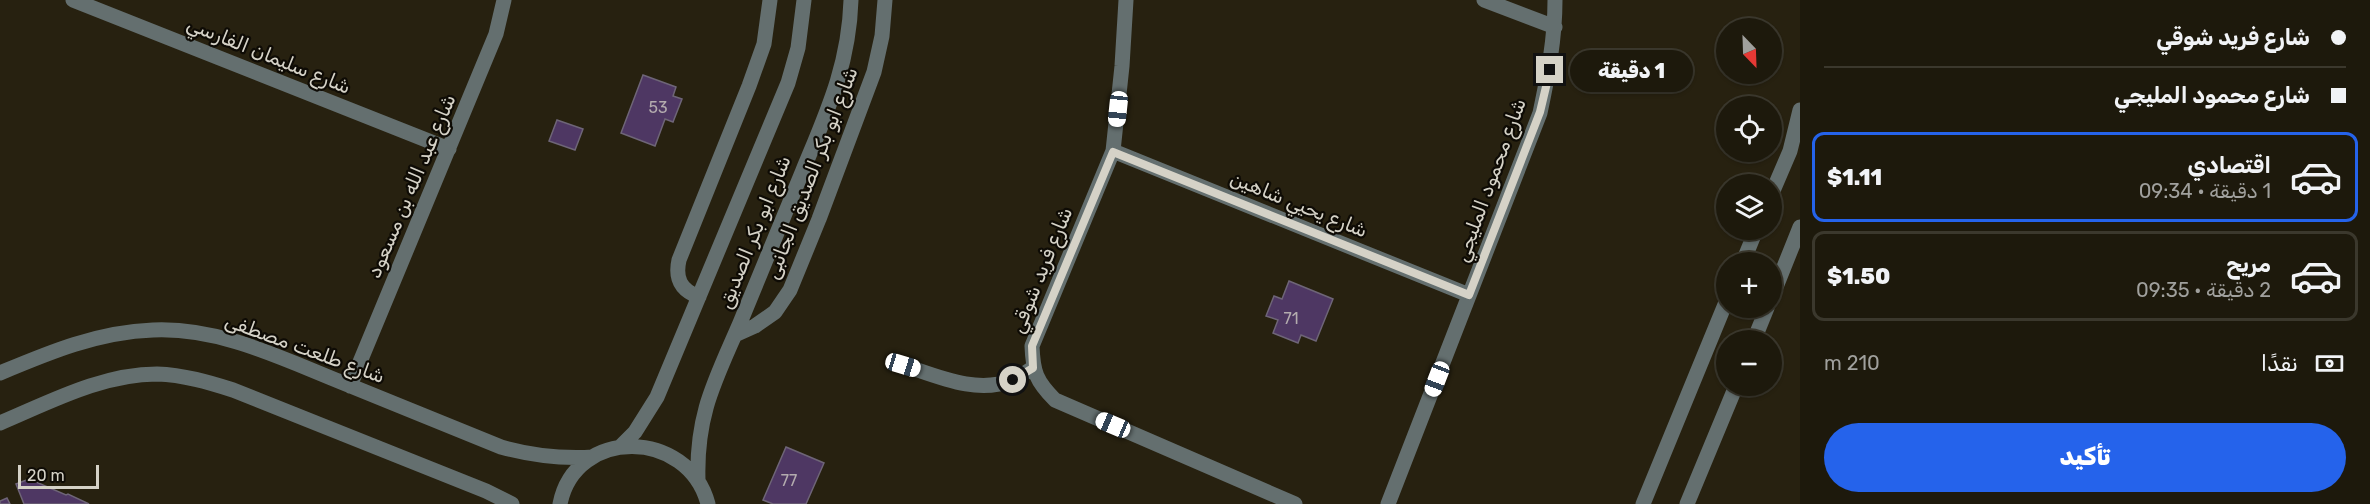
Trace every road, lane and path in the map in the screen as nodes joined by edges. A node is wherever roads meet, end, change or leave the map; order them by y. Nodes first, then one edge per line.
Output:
1 (73, 0) edge
2 (504, 0) edge
3 (770, 0) edge
4 (804, 0) edge
5 (851, 0) edge
6 (885, 0) edge
7 (1126, 0) edge
8 (1484, 0) edge
9 (1555, 0) edge
10 (1555, 27) junction
11 (1800, 110) edge
12 (449, 149) junction
13 (1113, 152) junction
14 (1780, 174) edge
15 (1800, 227) edge
16 (1782, 272) edge
17 (1469, 295) junction
18 (699, 297) junction
19 (1719, 318) edge
20 (735, 335) junction
21 (903, 365) dead end
22 (1033, 368) junction
23 (0, 373) edge
24 (350, 386) junction
25 (1732, 396) edge
26 (0, 423) edge
27 (620, 447) junction
28 (593, 457) junction
29 (698, 480) junction
30 (512, 504) edge
31 (560, 504) edge
32 (708, 504) edge
33 (1295, 504) edge
34 (1388, 504) edge
35 (1643, 504) edge
36 (1687, 504) edge

1 - 12 street, شارع سليمان الفارسي
2 - 12 street, شارع عبد الله بن مسعود
3 - 18 street
4 - 18 street, شارع ابو بكر الصديق
5 - 20 street, شارع ابو بكر الصديق
6 - 20 street, شارع ابو بكر الصديق الجانبى
7 - 13 street, شارع فريد شوقي
8 - 10 street
9 - 10 street, شارع محمود المليجي
10 - 17 street, شارع محمود المليجي
11 - 14 street
12 - 24 street, شارع عبد الله بن مسعود
13 - 17 street, شارع يحيي شاهين
13 - 22 street, شارع فريد شوقي
15 - 16 street
17 - 34 street, شارع محمود المليجي
18 - 27 street, شارع ابو بكر الصديق
19 - 35 street
20 - 29 street, شارع ابو بكر الصديق
21 - 22 street
22 - 33 street
23 - 24 street, شارع طلعت مصطفى
24 - 28 street, شارع طلعت مصطفى
25 - 36 street
26 - 30 street
27 - 28 street
27 - 29 street
28 - 31 street
29 - 32 street

